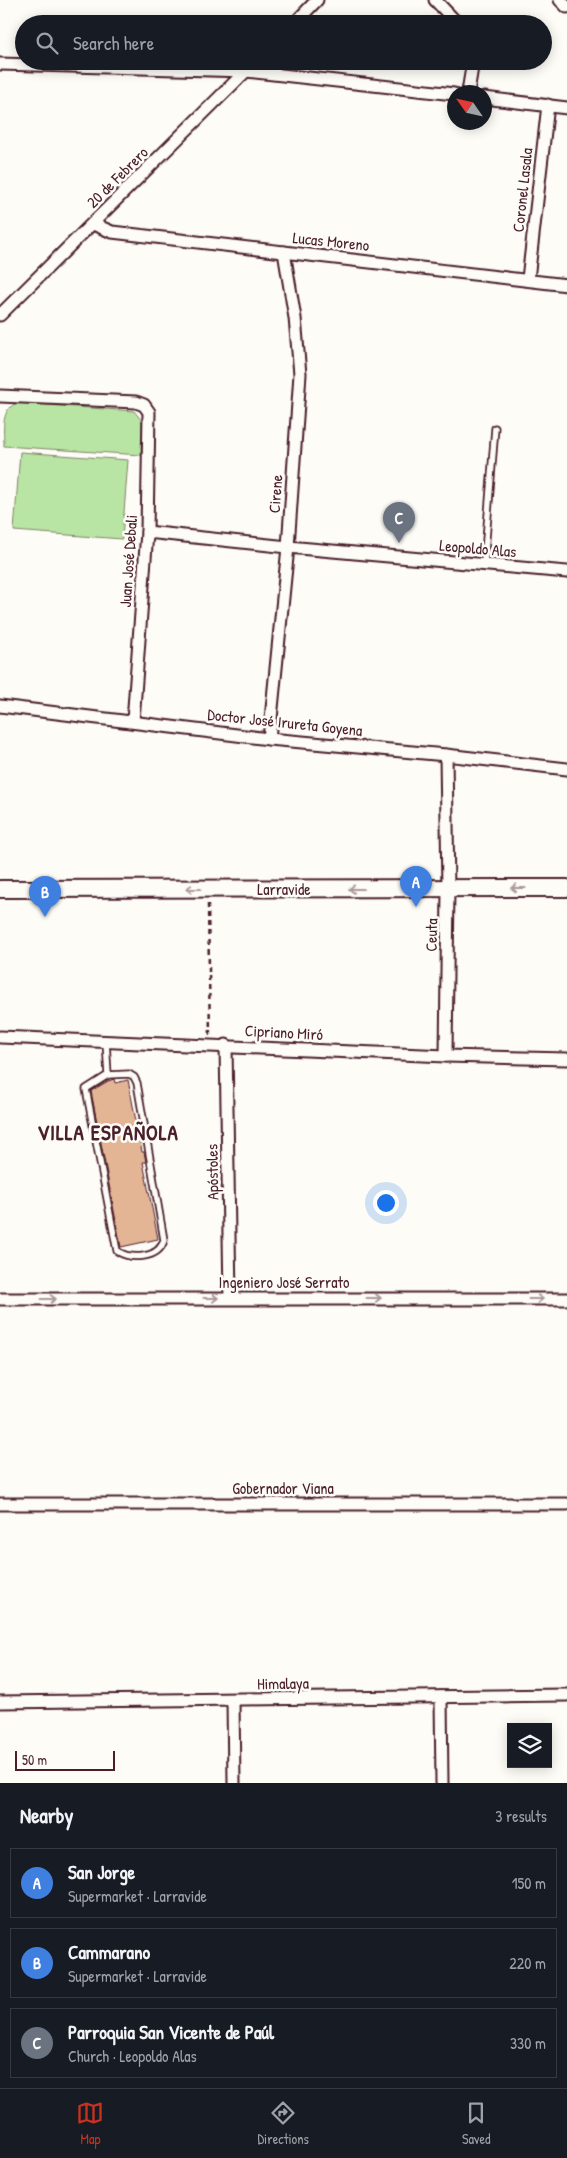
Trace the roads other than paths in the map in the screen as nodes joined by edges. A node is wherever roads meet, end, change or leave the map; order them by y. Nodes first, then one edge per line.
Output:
1 (317, 0) edge
2 (435, 0) edge
3 (560, 0) edge
4 (567, 7) edge
5 (303, 15) edge
6 (449, 15) edge
7 (0, 64) edge
8 (15, 64) edge
9 (211, 70) edge
10 (472, 70) edge
11 (246, 71) junction
12 (469, 85) edge
13 (447, 93) edge
14 (492, 99) edge
15 (548, 105) junction
16 (567, 108) edge
17 (93, 224) junction
18 (284, 252) junction
19 (528, 280) junction
20 (567, 285) edge
21 (0, 315) edge
22 (0, 396) edge
23 (495, 428) dead end
24 (147, 532) junction
25 (288, 547) junction
26 (484, 564) junction
27 (567, 572) edge
28 (0, 706) edge
29 (133, 721) junction
30 (269, 739) junction
31 (446, 755) junction
32 (567, 769) edge
33 (567, 888) edge
34 (0, 889) edge
35 (448, 889) junction
36 (0, 1037) edge
37 (106, 1042) junction
38 (226, 1045) junction
39 (446, 1056) junction
40 (567, 1058) edge
41 (108, 1075) junction
42 (230, 1298) junction
43 (0, 1299) edge
44 (567, 1299) edge
45 (0, 1504) edge
46 (567, 1504) edge
47 (567, 1695) edge
48 (441, 1697) junction
49 (233, 1700) junction
50 (0, 1702) edge
51 (234, 1783) edge
52 (442, 1783) edge

1 - 5 street
2 - 6 street
3 - 4 street
7 - 8 street
9 - 11 street
10 - 12 street
11 - 13 street
11 - 17 street, 20 de Febrero
14 - 15 street
15 - 16 street
15 - 19 street, Coronel Lasala
17 - 18 street, Lucas Moreno
17 - 21 street, 20 de Febrero
18 - 19 street, Lucas Moreno
18 - 25 street, Cirene
19 - 20 street, Lucas Moreno
22 - 24 street, Juan José Debali
23 - 26 lane
24 - 25 street, Leopoldo Alas
24 - 29 street, Juan José Debali
25 - 26 street, Leopoldo Alas
25 - 30 street, Cirene
26 - 27 street, Leopoldo Alas
28 - 29 street, Doctor José Irureta Goyena
29 - 30 street, Doctor José Irureta Goyena
30 - 31 street, Doctor José Irureta Goyena
31 - 32 street, Doctor José Irureta Goyena
31 - 35 street, Ceuta
33 -> 35 street, Larravide
35 -> 34 street, Larravide
35 - 39 street, Ceuta
36 - 37 street, Cipriano Miró
37 - 38 street, Cipriano Miró
37 - 41 lane
38 - 39 street, Cipriano Miró
38 - 42 street, Apóstoles
39 - 40 street, Cipriano Miró
41 - 41 lane
43 -> 42 street, Ingeniero José Serrato
42 -> 44 street, Ingeniero José Serrato
45 - 46 street, Gobernador Viana
47 - 48 street, Himalaya
48 - 49 street, Himalaya
48 - 52 street
49 - 50 street, Himalaya
49 - 51 street

